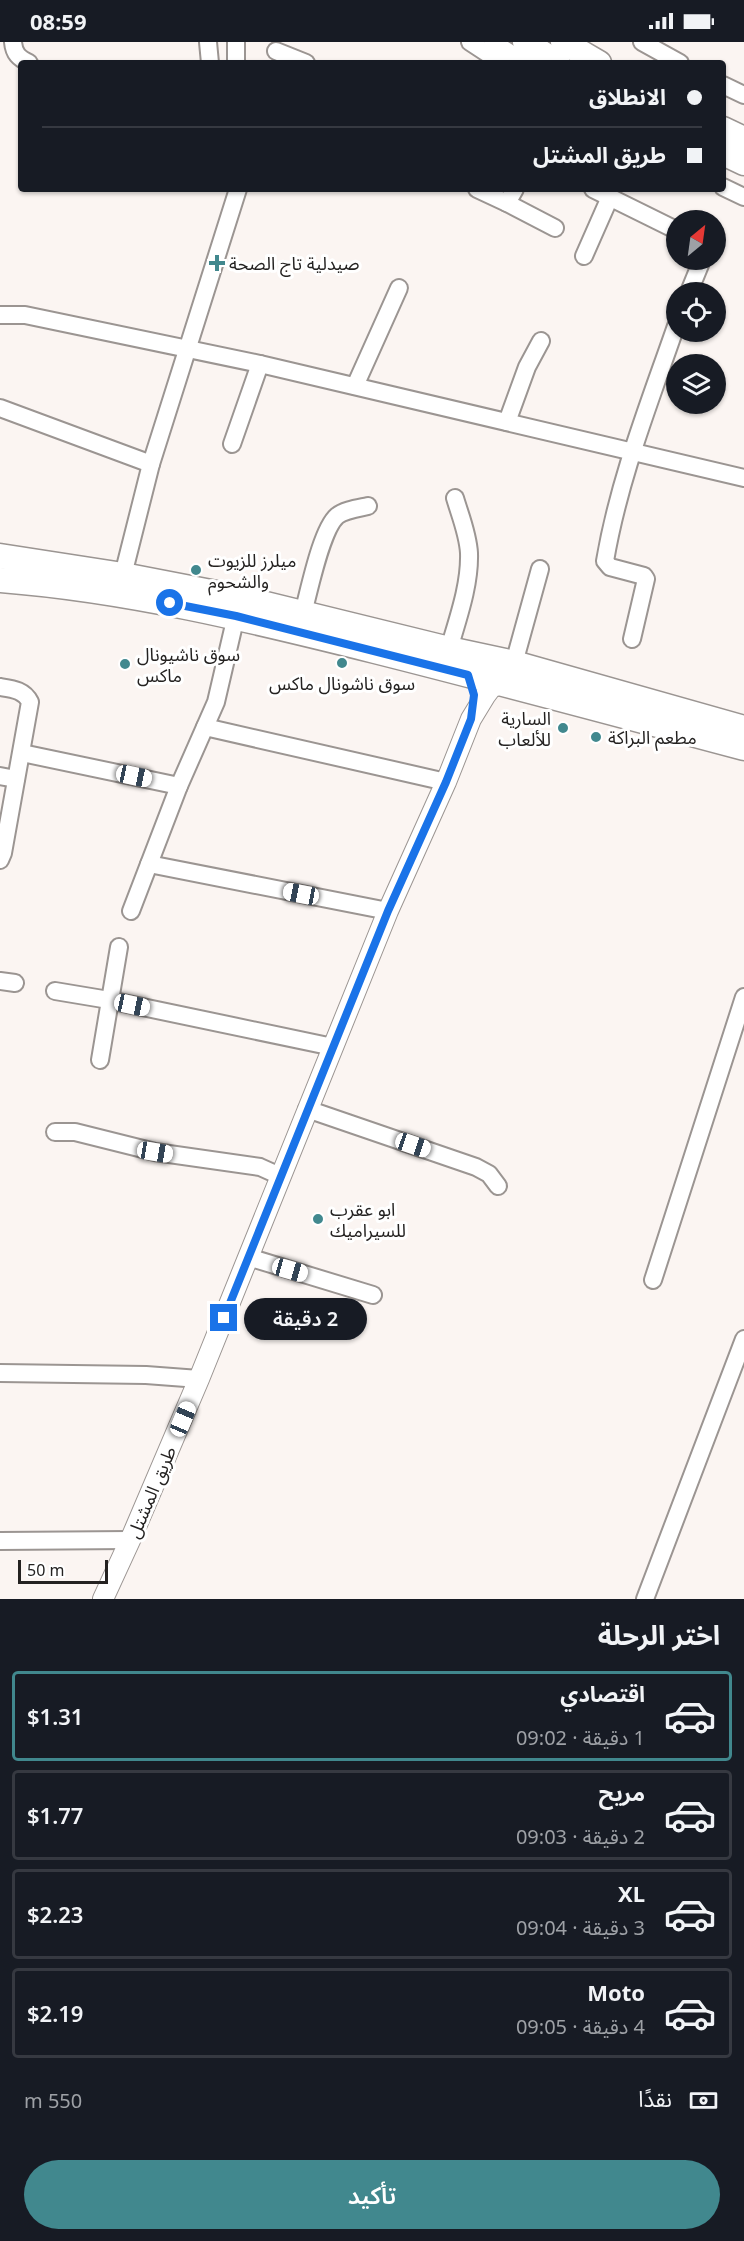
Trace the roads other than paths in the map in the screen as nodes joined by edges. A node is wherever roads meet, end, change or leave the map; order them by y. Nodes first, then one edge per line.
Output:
1 (13, 42) edge
2 (208, 42) edge
3 (236, 42) edge
4 (470, 42) edge
5 (494, 42) edge
6 (525, 42) edge
7 (563, 42) edge
8 (642, 42) edge
9 (276, 52) edge
10 (23, 60) edge
11 (210, 60) edge
12 (236, 60) edge
13 (298, 60) edge
14 (497, 60) edge
15 (521, 60) edge
16 (553, 60) edge
17 (594, 60) edge
18 (675, 60) edge
19 (726, 86) edge
20 (743, 92) edge
21 (726, 130) edge
22 (744, 139) edge
23 (726, 154) edge
24 (744, 163) edge
25 (726, 188) edge
26 (237, 192) edge
27 (492, 192) edge
28 (599, 192) edge
29 (511, 196) edge
30 (744, 196) edge
31 (610, 198) junction
32 (666, 225) edge
33 (555, 228) dead end
34 (584, 256) dead end
35 (399, 288) dead end
36 (0, 315) edge
37 (541, 341) dead end
38 (670, 342) edge
39 (188, 348) junction
40 (260, 364) junction
41 (355, 386) junction
42 (0, 408) edge
43 (507, 422) junction
44 (232, 444) dead end
45 (631, 452) junction
46 (151, 464) junction
47 (744, 478) edge
48 (455, 498) dead end
49 (368, 506) dead end
50 (0, 556) edge
51 (540, 569) dead end
52 (123, 575) junction
53 (0, 580) edge
54 (303, 613) junction
55 (236, 616) junction
56 (632, 639) dead end
57 (449, 649) junction
58 (508, 673) junction
59 (468, 675) junction
60 (0, 687) edge
61 (471, 719) junction
62 (205, 727) junction
63 (744, 728) edge
64 (744, 748) edge
65 (22, 753) junction
66 (8, 777) edge
67 (446, 782) junction
68 (179, 786) junction
69 (0, 860) edge
70 (149, 864) junction
71 (131, 911) dead end
72 (388, 911) junction
73 (119, 947) dead end
74 (55, 991) dead end
75 (744, 996) edge
76 (109, 1000) junction
77 (333, 1047) junction
78 (100, 1060) dead end
79 (307, 1109) junction
80 (54, 1132) dead end
81 (280, 1176) junction
82 (498, 1186) dead end
83 (248, 1257) junction
84 (653, 1280) dead end
85 (373, 1295) dead end
86 (744, 1339) edge
87 (0, 1373) edge
88 (199, 1379) junction
89 (130, 1540) junction
90 (0, 1541) edge
91 (103, 1599) edge
92 (645, 1599) edge

1 - 10 street
2 - 11 street
3 - 12 street
4 - 14 street
5 - 15 street
6 - 16 highway
7 - 17 highway
8 - 18 street
9 - 13 street
19 - 20 street
21 - 22 highway
23 - 24 highway
25 - 30 street
26 - 39 street
27 - 29 street
28 - 31 street
29 - 33 street
31 - 32 street
31 - 34 street
35 - 41 street
36 - 39 street
37 - 43 street
38 - 45 street
39 - 40 street
39 - 46 street
40 - 41 street
40 - 44 street
41 - 43 street
42 - 46 street
43 - 45 street
45 - 47 street
45 - 56 street
46 - 52 street
48 - 57 street
49 - 54 street
50 - 52 highway
51 - 58 street
52 - 54 highway
53 - 55 highway
54 - 57 highway
55 - 59 highway
55 - 62 street
57 - 58 highway
58 - 59 highway
58 - 61 main road, طريق المشتل
58 - 63 highway
58 - 64 highway
59 - 61 main road, طريق المشتل
60 - 65 street
61 - 67 main road, طريق المشتل
62 - 67 street
62 - 68 street
65 - 66 street
65 - 68 street
66 - 69 street
67 - 72 main road, طريق المشتل
68 - 70 street
70 - 71 street
70 - 72 street
72 - 77 main road, طريق المشتل
73 - 76 street
74 - 76 street
75 - 84 street
76 - 77 street
76 - 78 street
77 - 79 main road, طريق المشتل
79 - 81 main road, طريق المشتل
79 - 82 street
80 - 81 street
81 - 83 main road, طريق المشتل
83 - 85 street
83 - 88 main road, طريق المشتل
86 - 92 street
87 - 88 street
88 - 89 main road, طريق المشتل
89 - 90 street
89 - 91 main road, طريق المشتل

